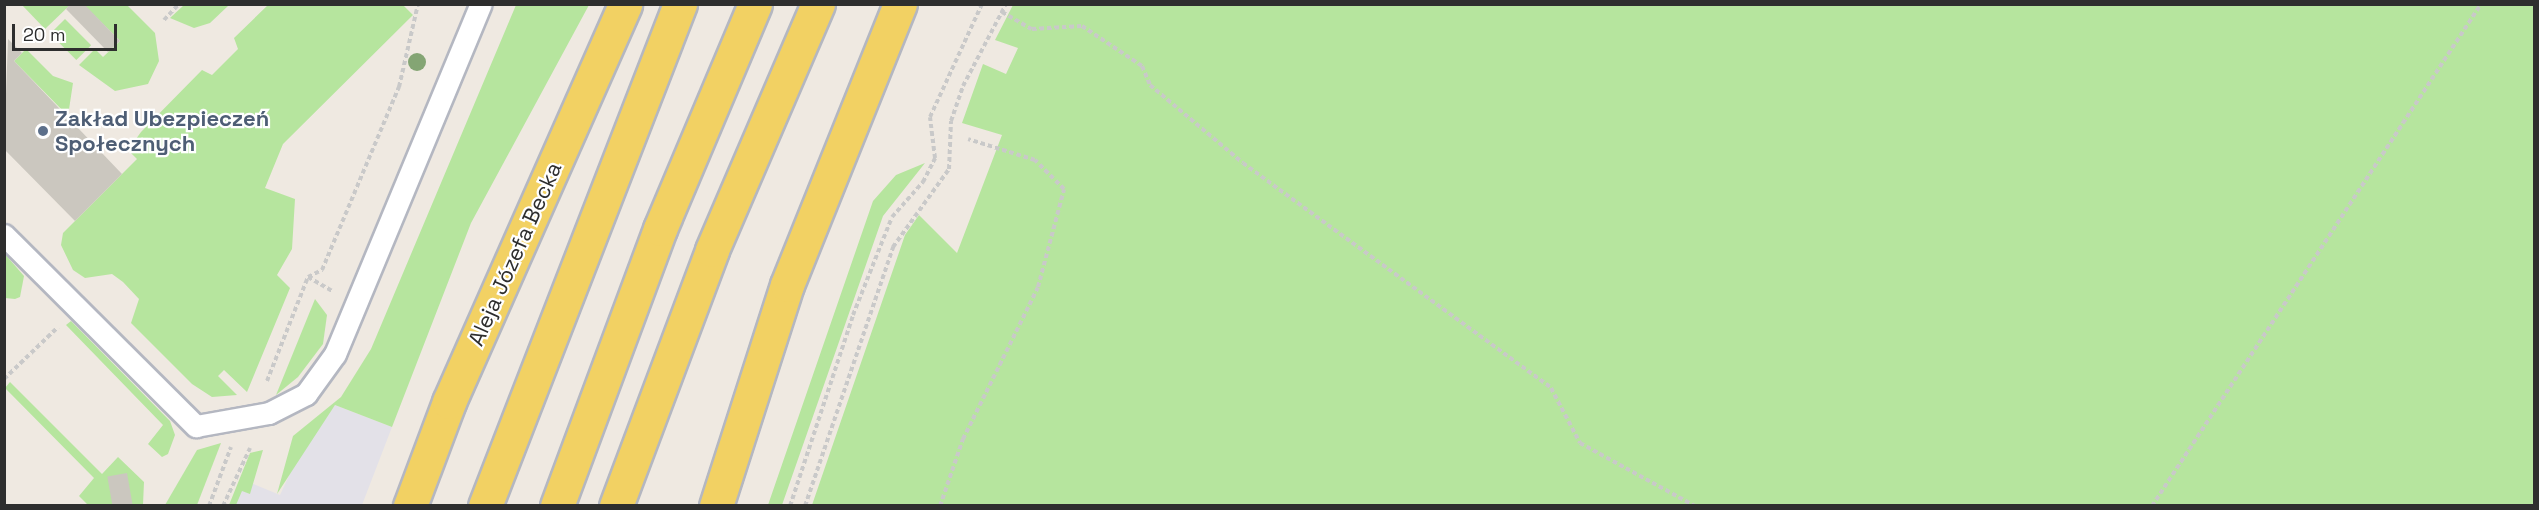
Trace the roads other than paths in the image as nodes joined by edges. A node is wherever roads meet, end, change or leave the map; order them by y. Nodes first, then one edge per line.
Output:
1 (481, 4) edge
2 (625, 4) edge
3 (680, 4) edge
4 (755, 4) edge
5 (818, 4) edge
6 (900, 4) edge
7 (4, 235) edge
8 (410, 506) edge
9 (485, 506) edge
10 (557, 506) edge
11 (616, 506) edge
12 (716, 506) edge

1 - 7 lane
2 - 8 main road, Aleja Józefa Becka
3 - 9 main road
4 - 10 main road
5 - 11 main road
6 - 12 main road

